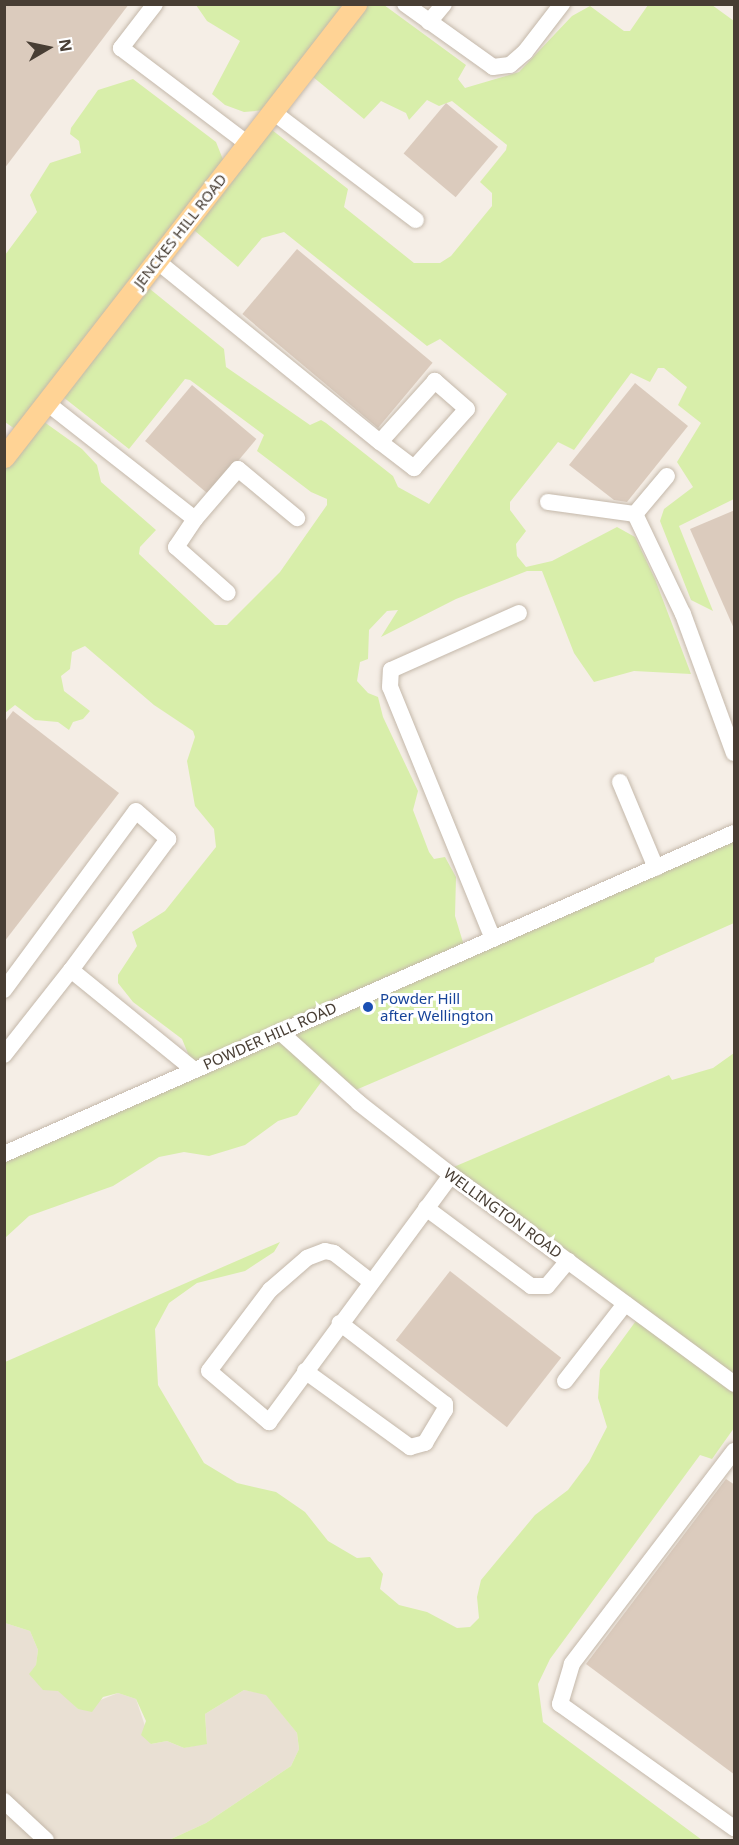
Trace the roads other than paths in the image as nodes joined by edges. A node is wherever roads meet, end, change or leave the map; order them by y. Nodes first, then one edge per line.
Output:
1 (154, 4) edge
2 (356, 4) edge
3 (405, 4) edge
4 (444, 4) edge
5 (562, 4) edge
6 (429, 22) junction
7 (273, 112) junction
8 (248, 144) junction
9 (416, 220) dead end
10 (157, 261) junction
11 (47, 403) junction
12 (380, 442) junction
13 (7, 449) edge
14 (668, 476) dead end
15 (548, 502) dead end
16 (635, 514) junction
17 (297, 518) dead end
18 (195, 519) junction
19 (228, 593) dead end
20 (519, 613) dead end
21 (735, 753) edge
22 (620, 782) dead end
23 (735, 833) edge
24 (656, 868) junction
25 (493, 939) junction
26 (71, 970) junction
27 (4, 990) edge
28 (280, 1032) junction
29 (4, 1054) edge
30 (194, 1070) junction
31 (4, 1154) edge
32 (451, 1175) junction
33 (426, 1208) junction
34 (568, 1261) junction
35 (370, 1281) junction
36 (625, 1304) junction
37 (340, 1323) junction
38 (305, 1371) junction
39 (565, 1381) dead end
40 (735, 1384) edge
41 (735, 1451) edge
42 (4, 1801) edge
43 (735, 1828) edge
44 (46, 1840) edge

1 - 8 street
2 - 7 main road, JENCKES HILL ROAD
3 - 6 street
4 - 6 street
5 - 6 street
7 - 8 main road, JENCKES HILL ROAD
7 - 9 street
8 - 10 main road, JENCKES HILL ROAD
10 - 11 main road, JENCKES HILL ROAD
10 - 12 street
11 - 13 main road, JENCKES HILL ROAD
11 - 18 street
12 - 12 street
14 - 16 street
15 - 16 street
16 - 21 street
17 - 18 street
18 - 19 street
20 - 25 street
22 - 24 street
23 - 24 street, POWDER HILL ROAD
24 - 25 street, POWDER HILL ROAD
25 - 28 street, POWDER HILL ROAD
26 - 27 street
26 - 29 street
26 - 30 street
28 - 30 street, POWDER HILL ROAD
28 - 32 street, WELLINGTON ROAD
30 - 31 street, POWDER HILL ROAD
32 - 33 street
32 - 34 street, WELLINGTON ROAD
33 - 34 street
33 - 35 street
34 - 36 street, WELLINGTON ROAD
35 - 37 street
35 - 38 street
36 - 39 street
36 - 40 street, WELLINGTON ROAD
37 - 38 street
37 - 38 street
41 - 43 street
42 - 44 street

